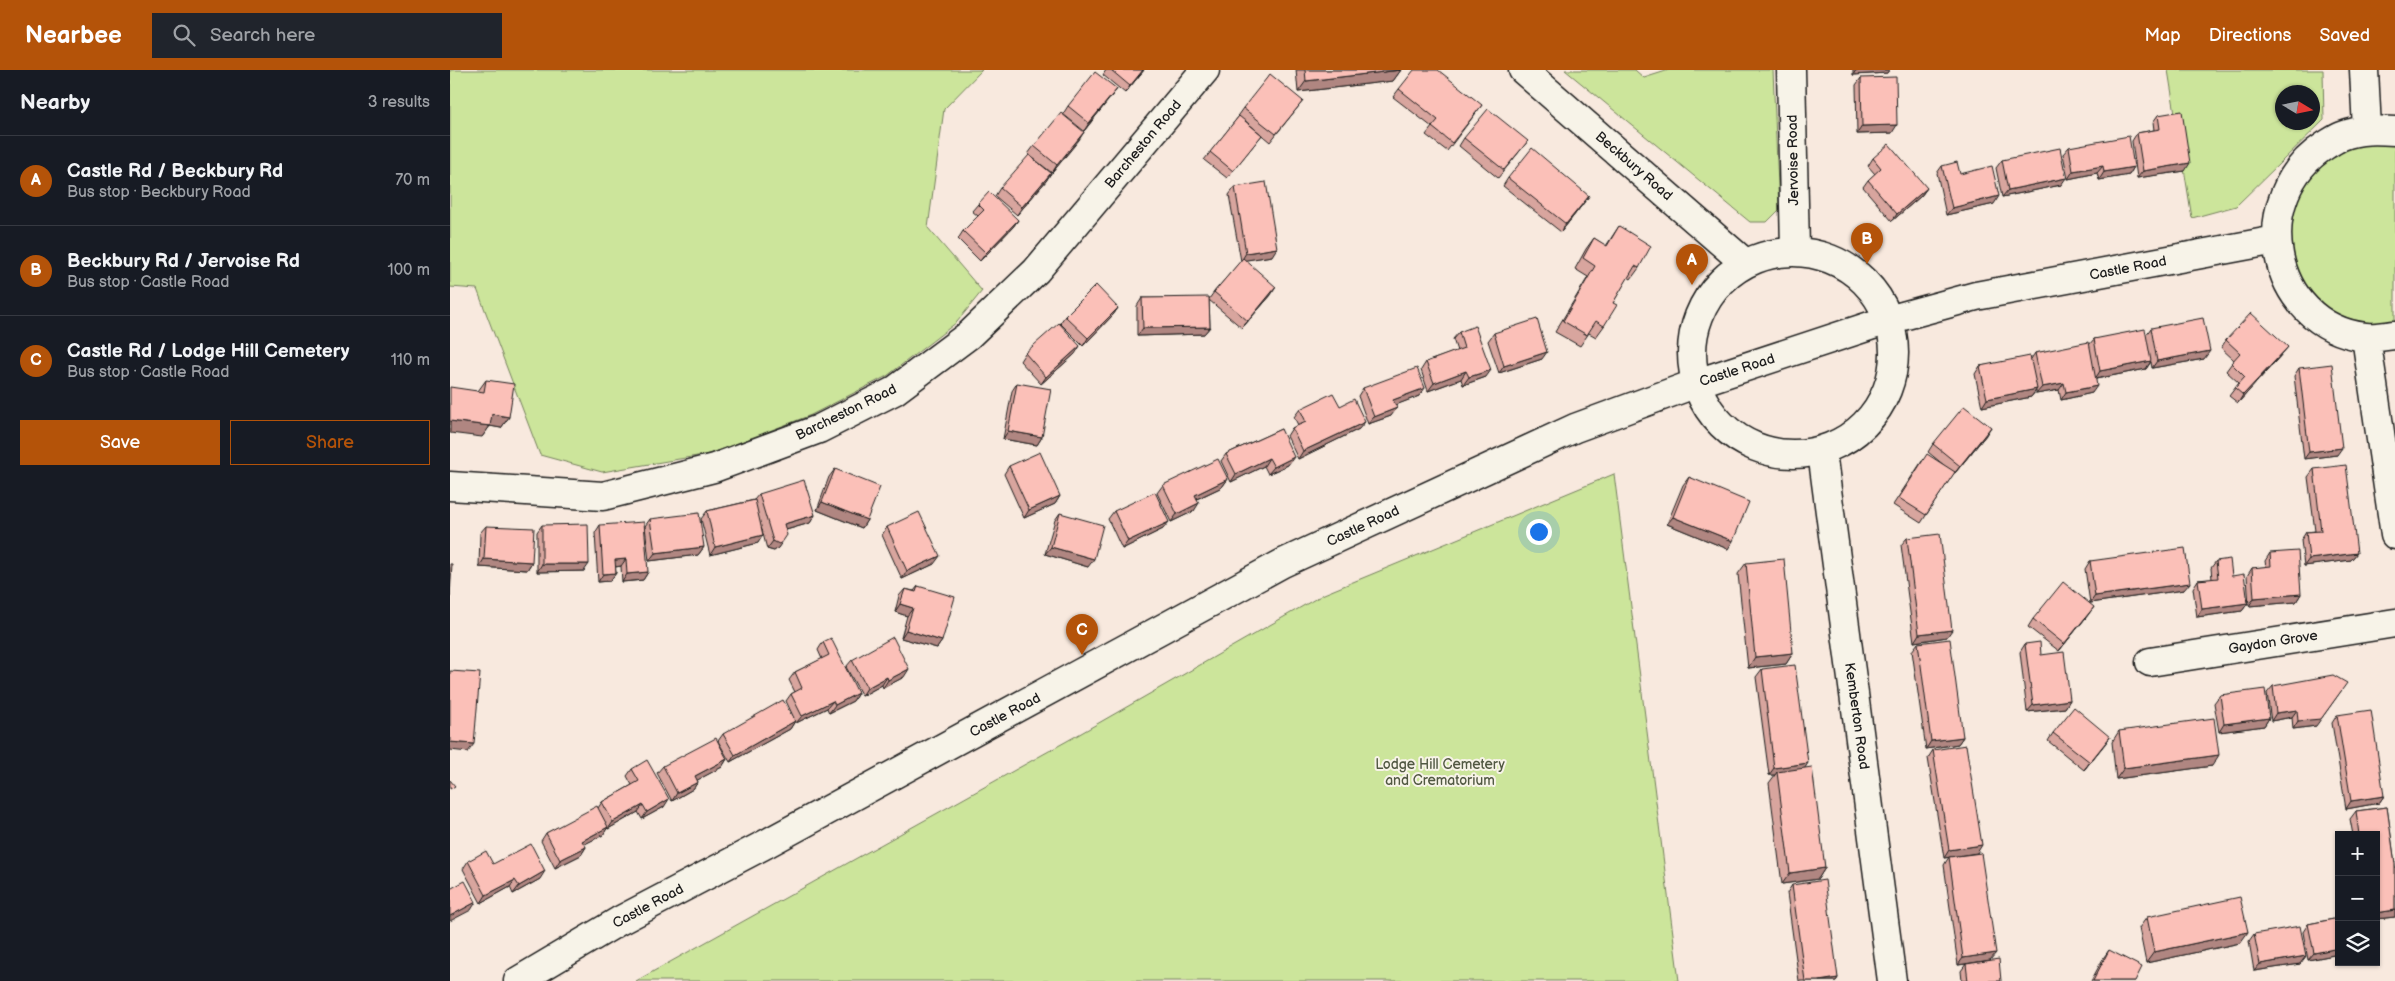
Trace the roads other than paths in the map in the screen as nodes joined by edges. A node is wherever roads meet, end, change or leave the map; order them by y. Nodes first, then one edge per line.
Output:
1 (1205, 70) edge
2 (1523, 70) edge
3 (1791, 70) edge
4 (2364, 70) edge
5 (2367, 130) junction
6 (2395, 131) edge
7 (2276, 240) junction
8 (1795, 249) junction
9 (1745, 263) junction
10 (1888, 320) junction
11 (2395, 335) edge
12 (2366, 337) junction
13 (1697, 383) junction
14 (1822, 452) junction
15 (450, 486) edge
16 (2395, 535) edge
17 (2395, 623) edge
18 (2150, 662) dead end
19 (518, 981) edge
20 (1892, 981) edge

1 - 15 street, Barcheston Road
2 - 9 street, Beckbury Road
3 - 8 street, Jervoise Road
4 - 5 street
5 - 6 street
5 - 7 street
7 - 10 street, Castle Road
7 - 12 street
8 - 9 street
8 - 10 street
9 - 13 street
10 - 13 street, Castle Road
10 - 14 street
11 - 12 street
12 - 16 street
13 - 14 street
13 - 19 street, Castle Road
14 - 20 street, Kemberton Road
17 - 18 street, Gaydon Grove

